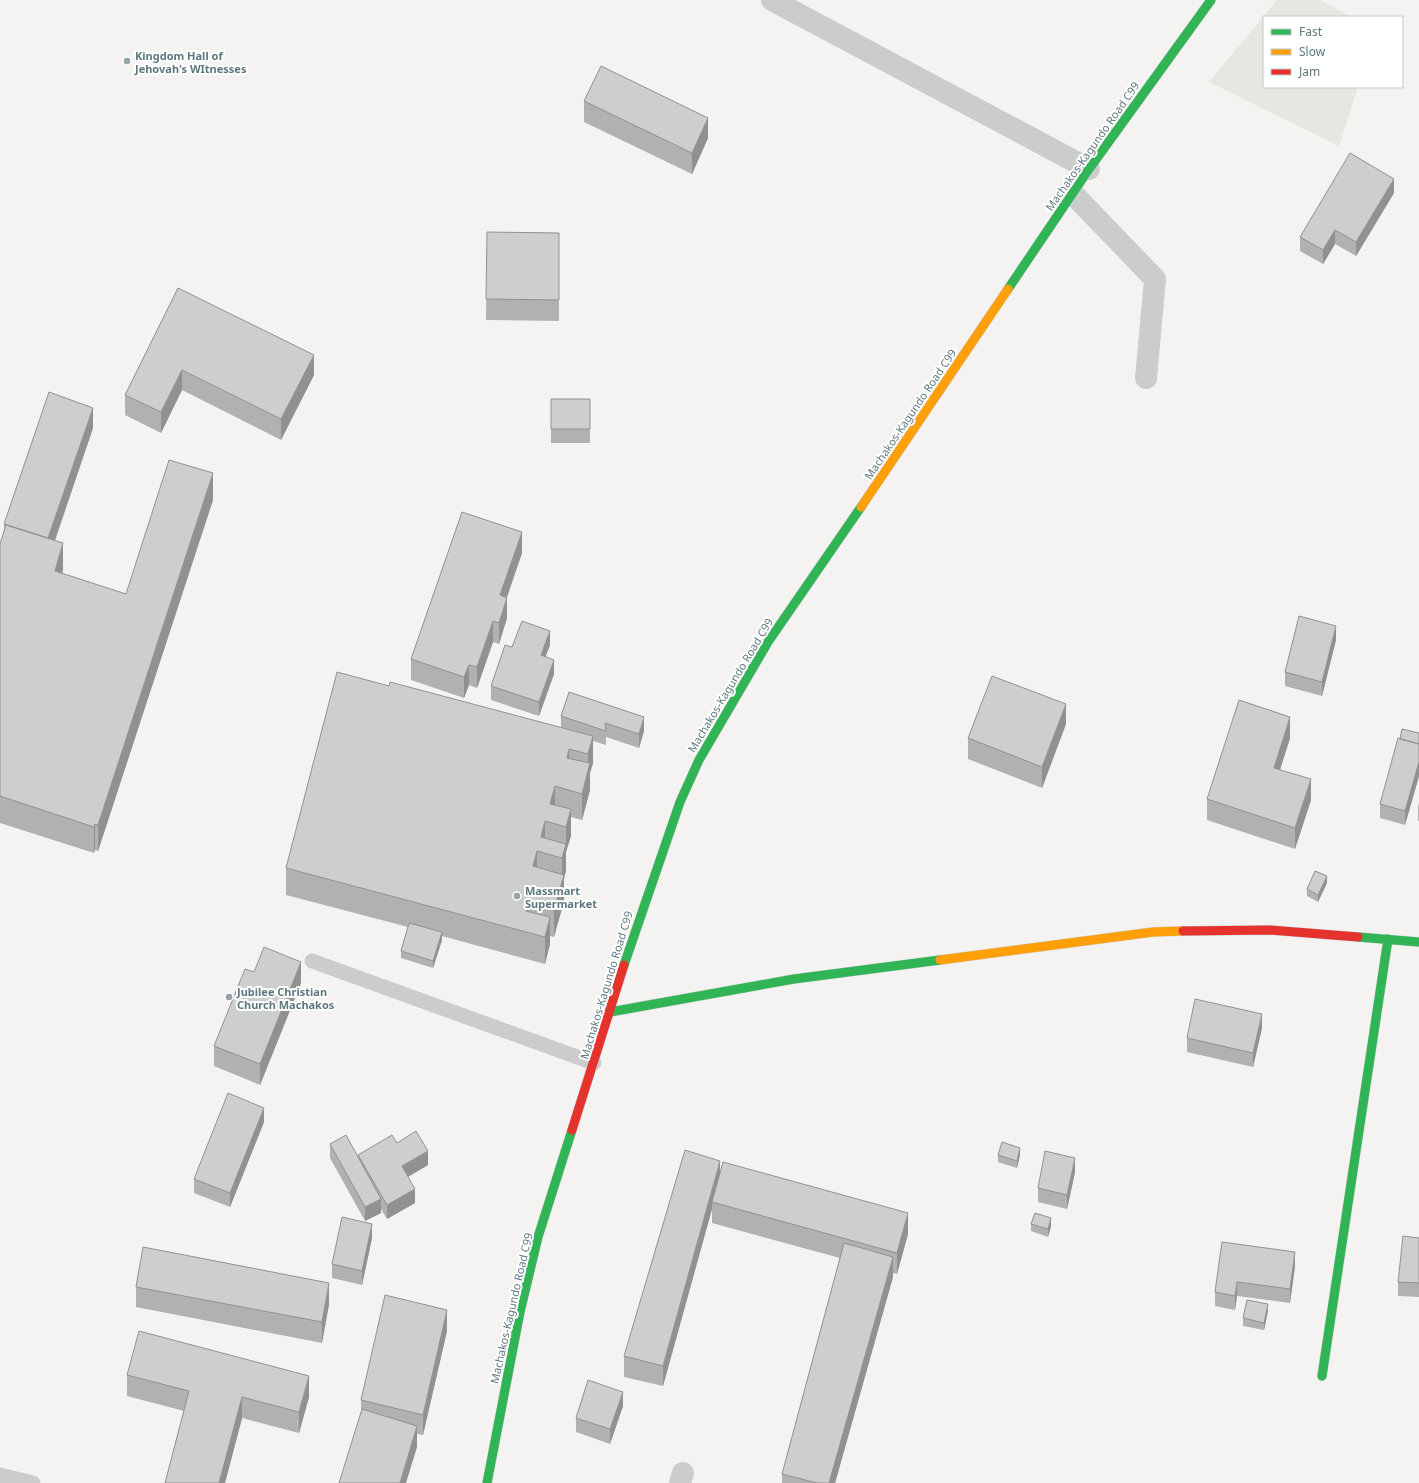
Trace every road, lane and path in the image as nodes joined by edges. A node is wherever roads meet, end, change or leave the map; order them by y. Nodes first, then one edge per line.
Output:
1 (772, 0) edge
2 (1211, 0) edge
3 (1089, 169) junction
4 (1073, 194) junction
5 (1146, 378) dead end
6 (1388, 940) junction
7 (1419, 942) edge
8 (312, 961) dead end
9 (610, 1012) junction
10 (594, 1063) junction
11 (1322, 1376) dead end
12 (0, 1475) edge
13 (34, 1483) edge
14 (486, 1483) edge

1 - 3 street
2 - 3 main road, Machakos-Kagundo Road C99
3 - 4 main road, Machakos-Kagundo Road C99
4 - 5 street
4 - 9 main road, Machakos-Kagundo Road C99
6 - 7 main road
6 - 9 main road
6 - 11 main road
8 - 10 lane
9 - 10 main road, Machakos-Kagundo Road C99
10 - 14 main road, Machakos-Kagundo Road C99
12 - 13 lane

